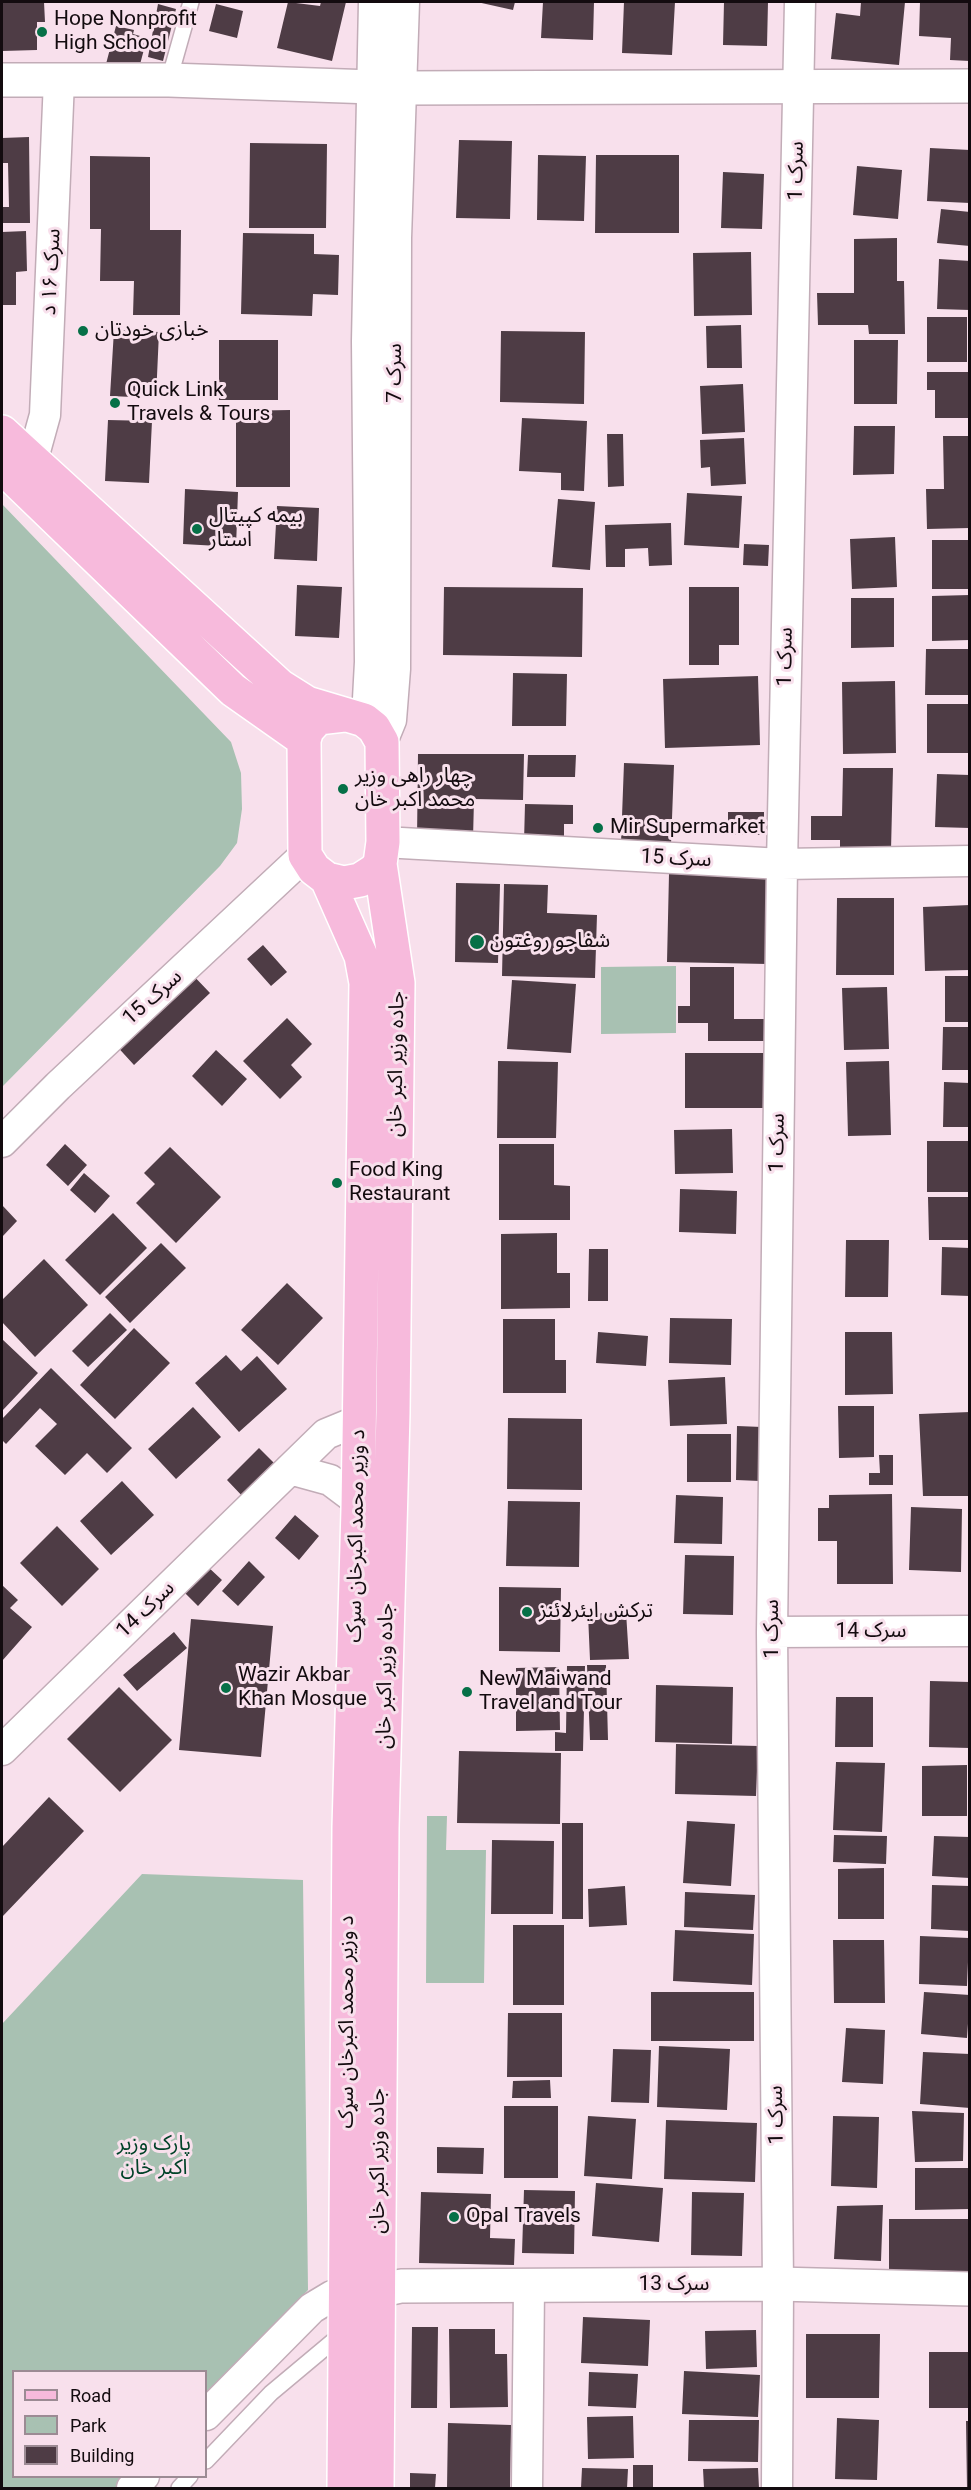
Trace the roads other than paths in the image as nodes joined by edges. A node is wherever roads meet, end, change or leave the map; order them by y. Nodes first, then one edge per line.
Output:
1 (191, 2) edge
2 (374, 2) edge
3 (404, 2) edge
4 (800, 2) edge
5 (2, 80) edge
6 (59, 80) junction
7 (170, 80) junction
8 (969, 86) edge
9 (387, 87) junction
10 (798, 88) junction
11 (2, 432) edge
12 (16, 470) edge
13 (363, 726) junction
14 (304, 740) junction
15 (382, 853) junction
16 (305, 855) junction
17 (969, 861) edge
18 (782, 864) junction
19 (327, 879) junction
20 (2, 1142) edge
21 (360, 1420) junction
22 (290, 1469) junction
23 (358, 1501) junction
24 (969, 1631) edge
25 (772, 1632) junction
26 (2, 1750) edge
27 (778, 2284) junction
28 (529, 2286) junction
29 (969, 2289) edge
30 (378, 2291) junction
31 (346, 2292) junction
32 (362, 2336) junction
33 (207, 2414) edge
34 (207, 2460) edge
35 (344, 2488) edge
36 (377, 2488) edge
37 (527, 2488) edge
38 (777, 2488) edge

1 - 7 lane
2 - 9 street, سرک 7
3 - 9 street, سرک 7
4 - 10 street, سرک 1
5 - 6 street
6 - 7 street
6 - 12 street, سرک ۱۶ د
7 - 9 street
8 - 10 street
9 - 10 street
9 - 13 street, سرک 7
10 - 18 street, سرک 1
11 - 12 main road
12 - 13 main road
12 - 14 main road
13 - 14 main road
13 - 15 main road, جاده وزیر اکبر خان
14 - 16 main road
15 - 18 street, سرک 15
15 - 19 main road
15 - 30 main road, جاده وزیر اکبر خان
16 - 19 main road, د وزیر محمد اکبرخان سړک
16 - 20 street, سرک 15
17 - 18 street, سرک 15
18 - 25 street, سرک 1
19 - 21 main road, د وزیر محمد اکبرخان سړک
21 - 22 street, سرک 14
21 - 23 main road, د وزیر محمد اکبرخان سړک
22 - 23 street
22 - 26 street, سرک 14
23 - 31 main road, د وزیر محمد اکبرخان سړک
24 - 25 street, سرک 14
25 - 27 street, سرک 1
27 - 28 street, سرک 13
27 - 29 street, سرک 13
27 - 38 street, سرک 1
28 - 30 street, سرک 13
28 - 37 street
30 - 31 street
30 - 32 main road, جاده وزیر اکبر خان
31 - 32 main road, د وزیر محمد اکبرخان سړک
31 - 33 street
32 - 34 lane
32 - 35 main road, د وزیر محمد اکبرخان سړک
32 - 36 main road, جاده وزیر اکبر خان

